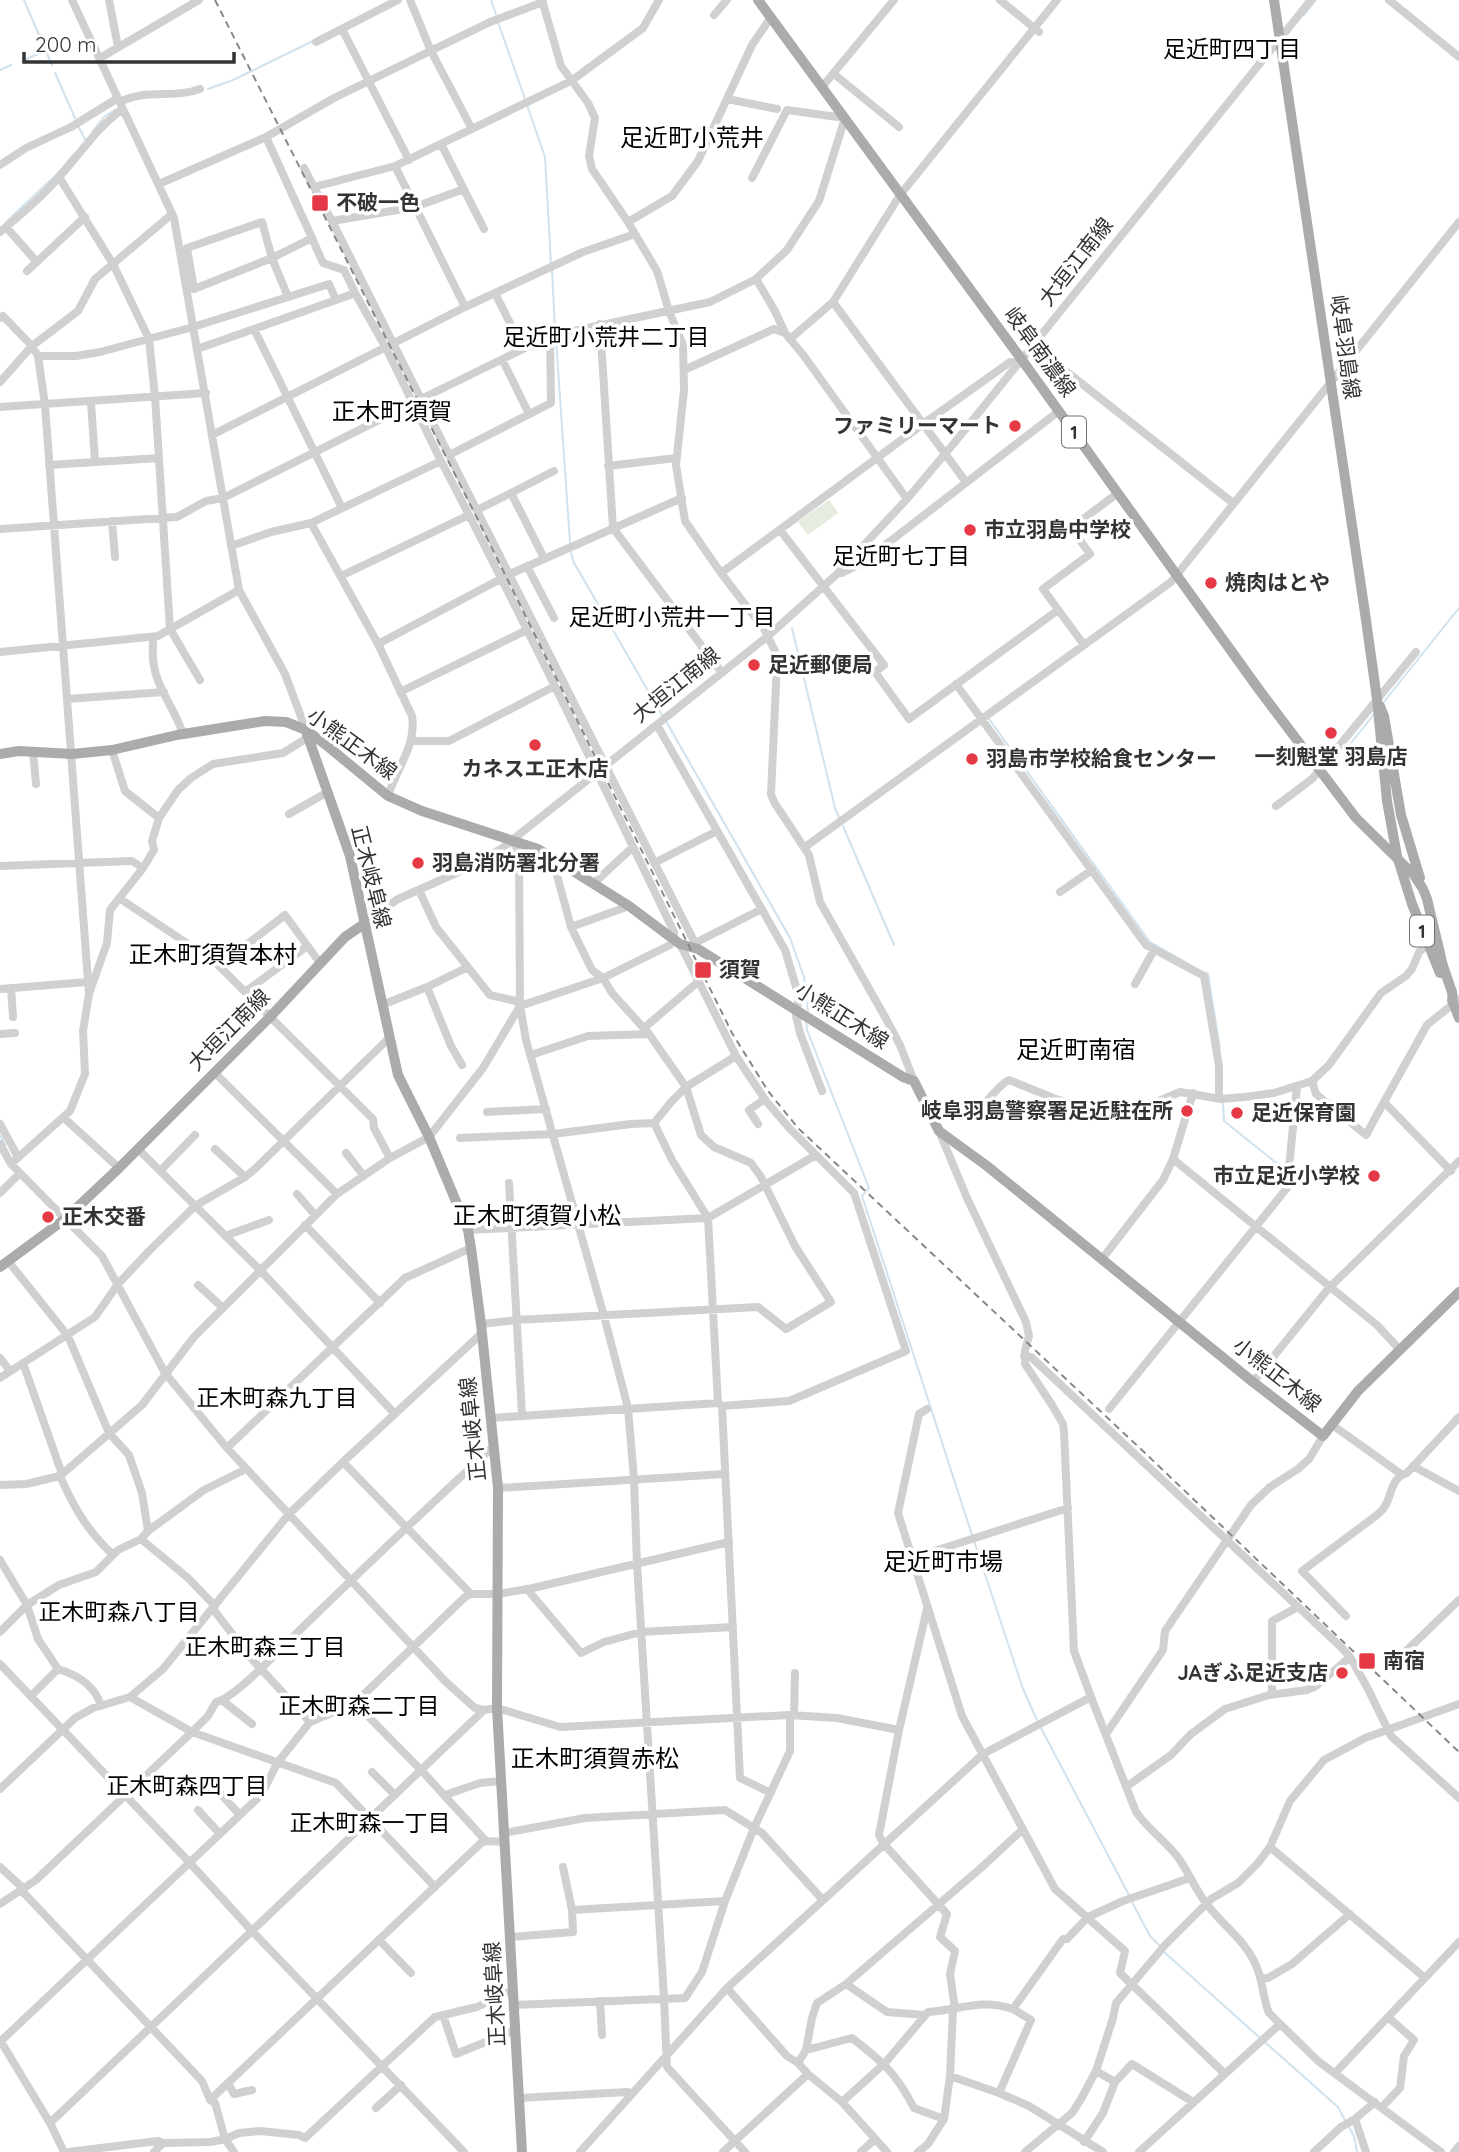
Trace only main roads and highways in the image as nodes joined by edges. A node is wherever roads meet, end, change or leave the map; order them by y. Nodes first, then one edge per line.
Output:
1 (758, 0) edge
2 (1275, 0) edge
3 (1377, 699) junction
4 (307, 734) junction
5 (0, 754) edge
6 (1397, 856) junction
7 (1423, 889) junction
8 (364, 924) junction
9 (1456, 1001) edge
10 (1459, 1018) edge
11 (4, 1264) edge
12 (1459, 1292) edge
13 (522, 2152) edge

1 - 6 main road, 岐阜南濃線 / 1
2 - 3 main road, 岐阜羽島線
3 - 6 main road, 岐阜羽島線
3 - 7 main road, 岐阜羽島線
4 - 5 main road, 小熊正木線
4 - 8 main road, 正木岐阜線
4 - 12 main road, 小熊正木線
6 - 7 main road, 岐阜南濃線 / 1
6 - 9 main road, 岐阜南濃線 / 1
7 - 9 main road, 岐阜南濃線 / 1
8 - 11 main road, 大垣江南線
8 - 13 main road, 正木岐阜線
9 - 10 main road, 岐阜南濃線 / 1

